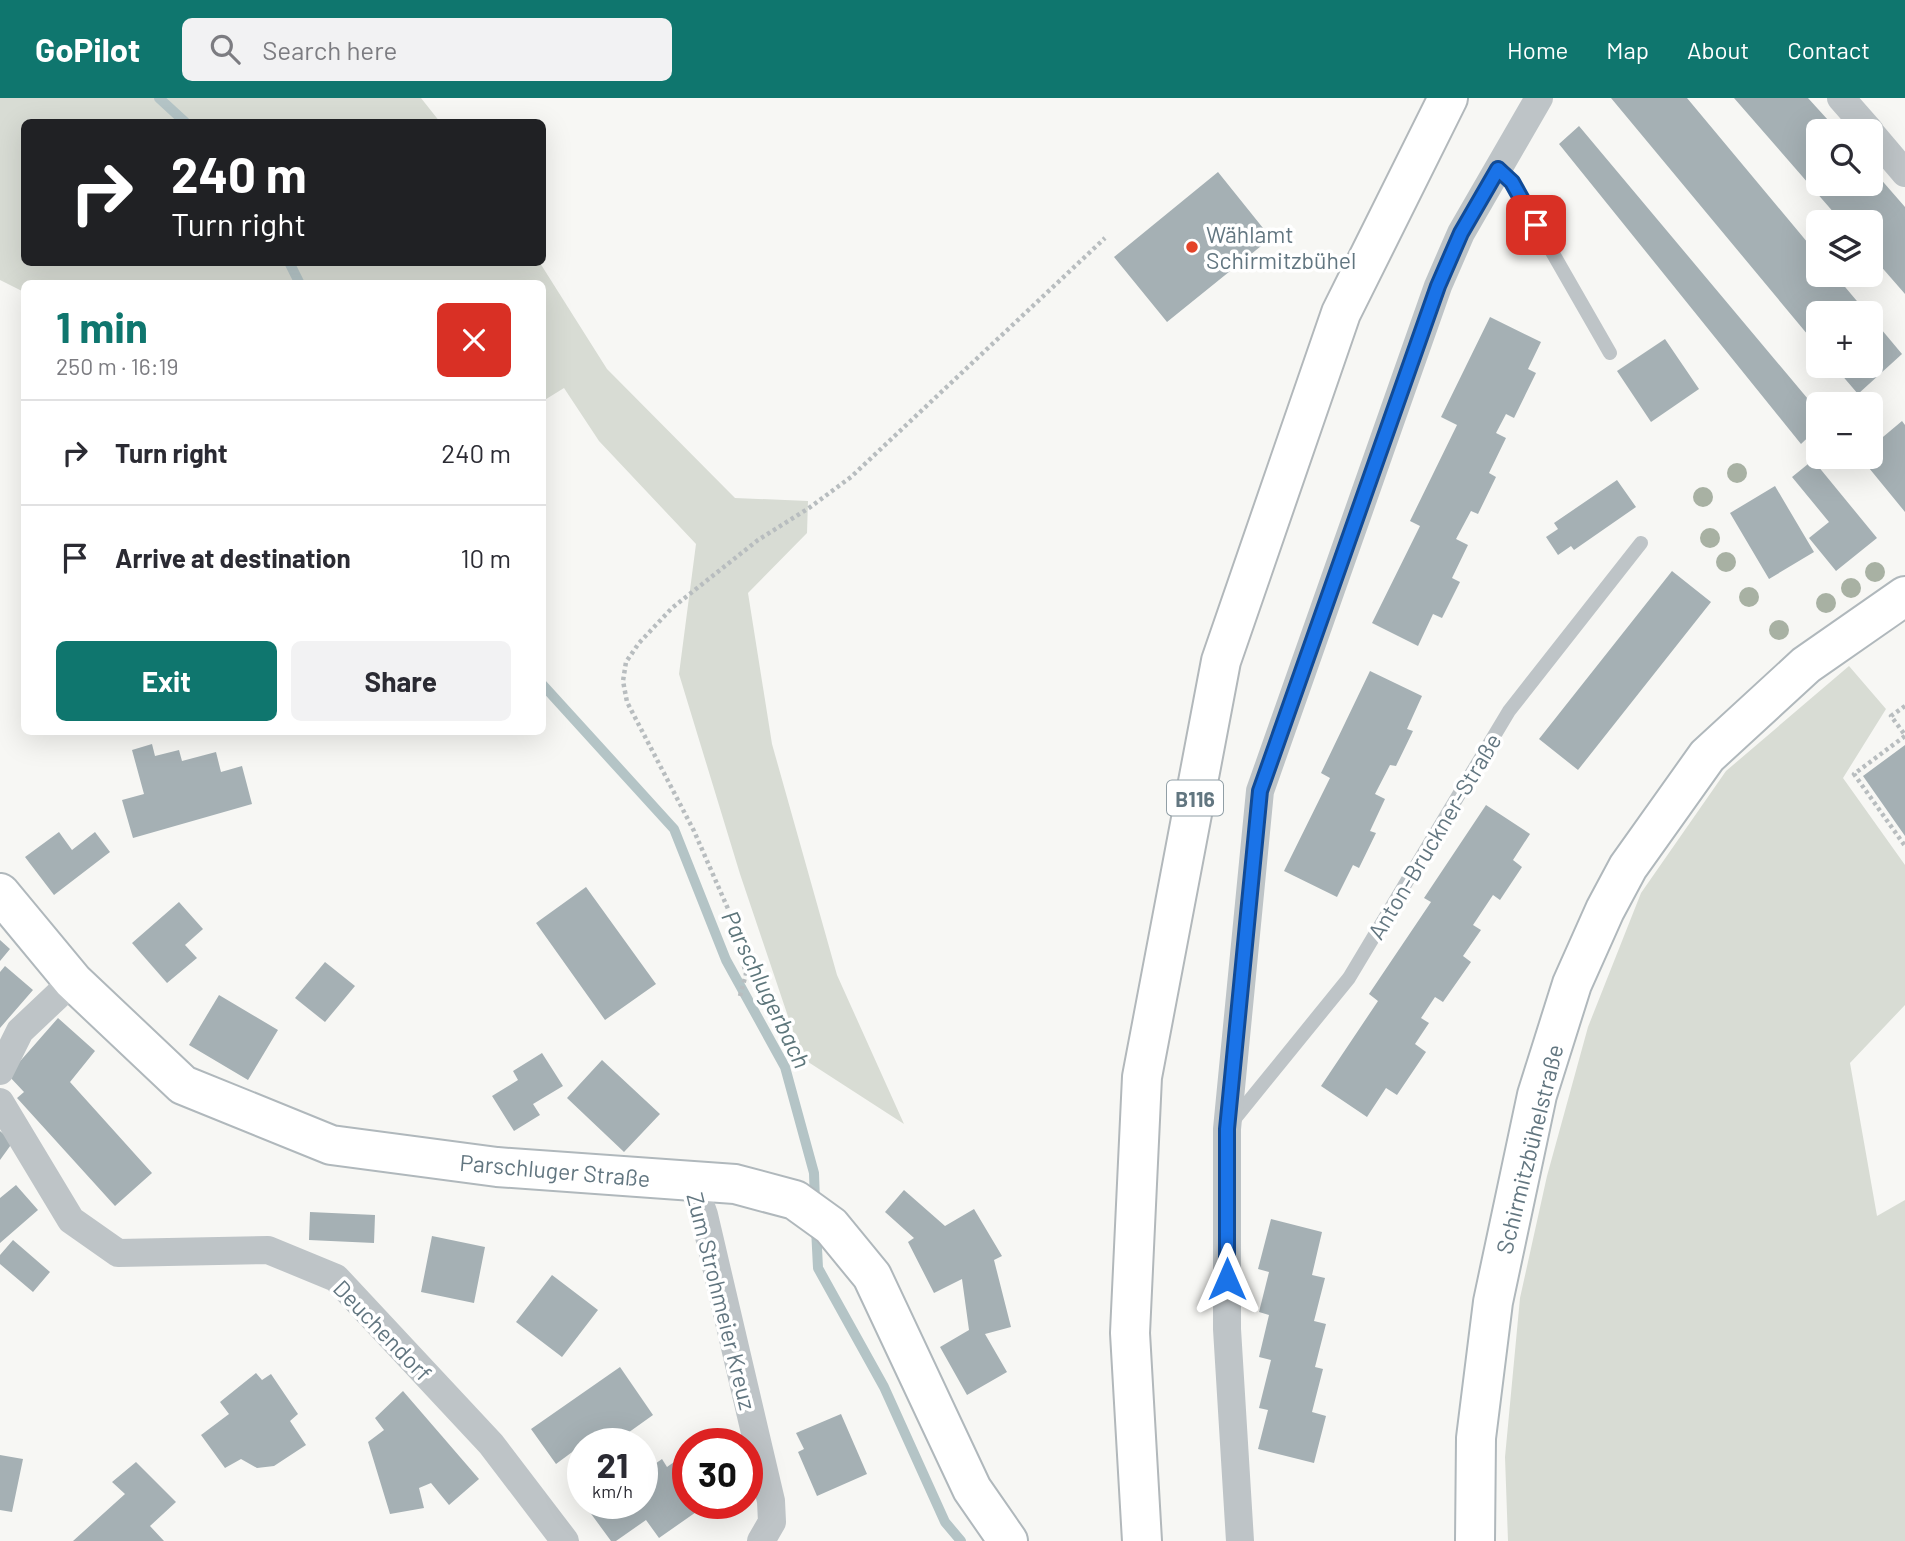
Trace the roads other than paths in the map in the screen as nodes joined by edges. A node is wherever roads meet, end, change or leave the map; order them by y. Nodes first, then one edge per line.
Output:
1 (1426, 98) edge
2 (1448, 98) edge
3 (1539, 98) edge
4 (1841, 98) edge
5 (1859, 119) edge
6 (1427, 139) junction
7 (1883, 147) edge
8 (1498, 169) junction
9 (1905, 173) edge
10 (1610, 353) dead end
11 (1641, 543) dead end
12 (1905, 596) edge
13 (0, 893) edge
14 (73, 981) junction
15 (0, 1070) edge
16 (0, 1102) edge
17 (1227, 1129) junction
18 (692, 1181) junction
19 (565, 1541) edge
20 (761, 1541) edge
21 (1008, 1541) edge
22 (1142, 1541) edge
23 (1240, 1541) edge
24 (1475, 1541) edge

1 - 6 main road
2 - 6 main road, B116
3 - 8 street
4 - 5 street
6 - 22 main road, B116
7 - 9 street
8 - 10 lane
8 - 17 street
11 - 17 lane, Anton-Bruckner-Straße
12 - 24 main road, Schirmitzbühelstraße
13 - 14 main road, Parschluger Straße
14 - 15 street
14 - 18 main road, Parschluger Straße
16 - 19 street, Deuchendorf
17 - 23 street
18 - 20 street, Zum Strohmeier Kreuz
18 - 21 main road, Parschluger Straße

